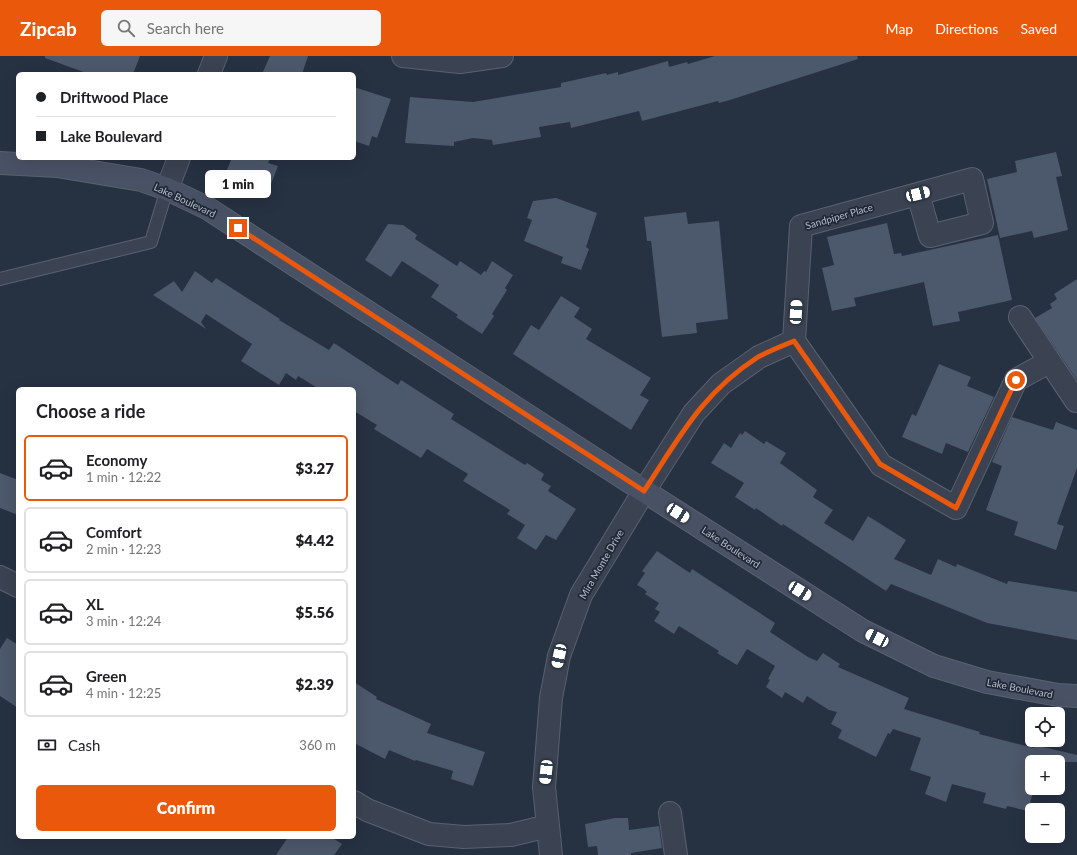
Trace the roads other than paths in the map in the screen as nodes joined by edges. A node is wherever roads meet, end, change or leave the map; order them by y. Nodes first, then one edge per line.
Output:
1 (216, 56) edge
2 (403, 56) edge
3 (502, 56) edge
4 (210, 72) edge
5 (178, 160) edge
6 (0, 163) edge
7 (167, 189) junction
8 (918, 194) dead end
9 (0, 279) edge
10 (1020, 317) dead end
11 (794, 341) junction
12 (1049, 362) junction
13 (1076, 401) dead end
14 (644, 491) junction
15 (0, 577) edge
16 (16, 585) edge
17 (1077, 696) edge
18 (356, 803) edge
19 (670, 812) dead end
20 (548, 826) junction
21 (551, 855) edge
22 (676, 855) edge

1 - 4 street
2 - 3 street
5 - 7 street
6 - 7 main road, Lake Boulevard
7 - 9 lane
7 - 14 main road, Lake Boulevard
8 - 11 street, Sandpiper Place
10 - 12 street
11 - 12 street
11 - 14 street, Mira Monte Drive
12 - 13 street
14 - 17 main road, Lake Boulevard
14 - 20 street, Mira Monte Drive
15 - 16 street
18 - 20 street
19 - 22 street
20 - 21 street, Mira Monte Drive

